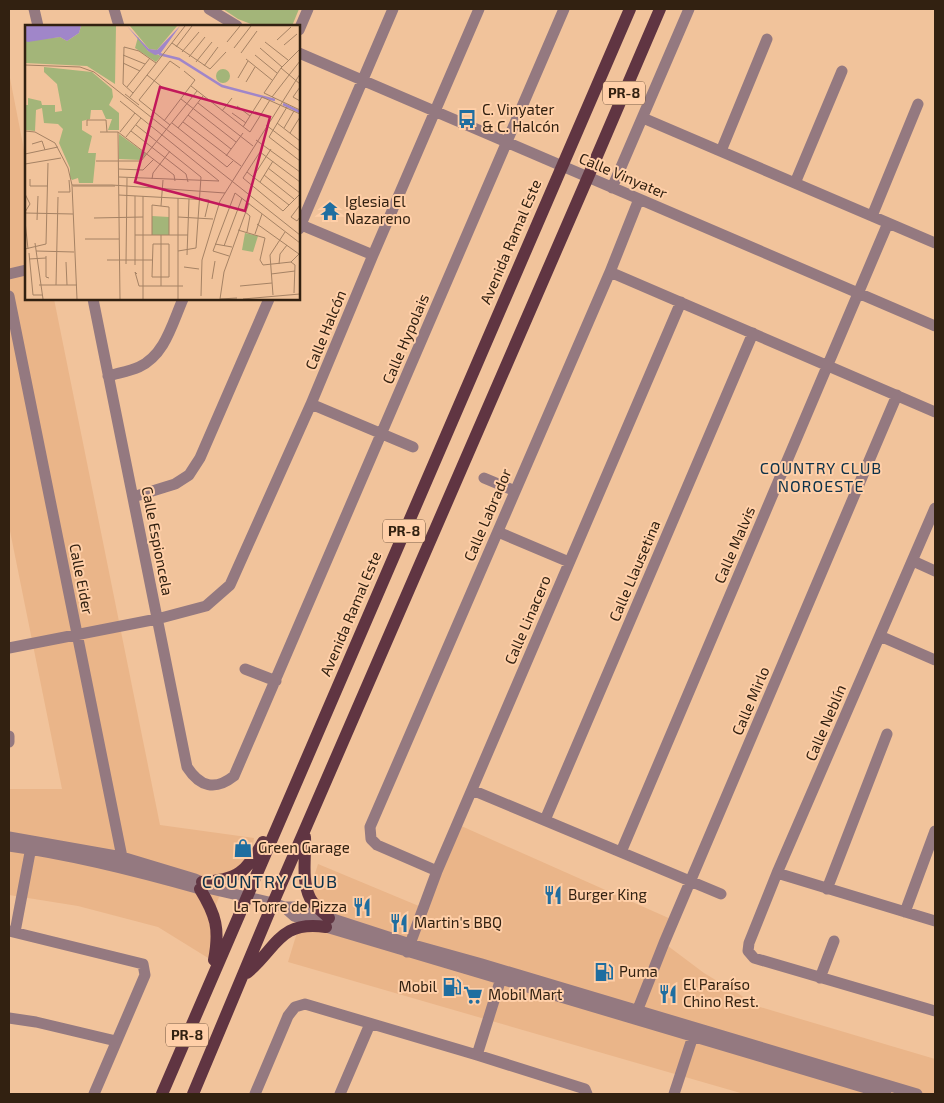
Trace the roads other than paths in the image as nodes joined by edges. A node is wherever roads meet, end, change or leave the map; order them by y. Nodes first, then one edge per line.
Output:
1 (34, 9) edge
2 (114, 9) edge
3 (210, 9) edge
4 (308, 9) edge
5 (393, 9) edge
6 (479, 9) edge
7 (564, 9) edge
8 (630, 9) edge
9 (660, 9) edge
10 (689, 9) edge
11 (38, 25) edge
12 (119, 25) edge
13 (234, 25) edge
14 (300, 28) edge
15 (767, 39) dead end
16 (300, 53) edge
17 (842, 71) dead end
18 (363, 81) junction
19 (918, 104) dead end
20 (434, 112) junction
21 (643, 118) junction
22 (507, 142) junction
23 (720, 151) junction
24 (561, 166) junction
25 (588, 177) junction
26 (795, 183) junction
27 (612, 188) junction
28 (639, 199) junction
29 (872, 216) junction
30 (888, 223) junction
31 (300, 224) edge
32 (300, 226) edge
33 (935, 243) edge
34 (373, 255) junction
35 (25, 270) edge
36 (610, 272) junction
37 (9, 274) edge
38 (858, 293) junction
39 (9, 296) edge
40 (93, 300) edge
41 (183, 300) edge
42 (269, 300) edge
43 (681, 302) junction
44 (935, 326) edge
45 (753, 333) junction
46 (828, 366) junction
47 (108, 376) junction
48 (897, 395) junction
49 (311, 404) junction
50 (935, 412) edge
51 (382, 434) junction
52 (413, 447) dead end
53 (484, 478) dead end
54 (515, 491) junction
55 (133, 497) junction
56 (935, 508) edge
57 (498, 532) junction
58 (913, 561) junction
59 (569, 562) junction
60 (935, 571) edge
61 (157, 619) junction
62 (77, 635) junction
63 (880, 636) junction
64 (9, 648) edge
65 (935, 660) edge
66 (245, 669) dead end
67 (276, 681) junction
68 (888, 734) dead end
69 (203, 783) joint
70 (472, 790) junction
71 (283, 813) junction
72 (545, 820) junction
73 (935, 831) edge
74 (305, 832) junction
75 (9, 837) edge
76 (32, 845) junction
77 (9, 846) edge
78 (621, 852) junction
79 (122, 862) junction
80 (437, 871) junction
81 (777, 873) junction
82 (691, 881) junction
83 (203, 886) junction
84 (827, 889) junction
85 (721, 894) dead end
86 (246, 896) junction
87 (279, 905) junction
88 (905, 912) junction
89 (935, 921) edge
90 (328, 923) junction
91 (12, 931) edge
92 (834, 941) dead end
93 (408, 948) junction
94 (212, 975) junction
95 (502, 975) junction
96 (244, 976) junction
97 (820, 978) junction
98 (935, 1011) edge
99 (635, 1014) junction
100 (9, 1018) edge
101 (370, 1024) junction
102 (694, 1032) junction
103 (116, 1041) junction
104 (477, 1055) junction
105 (857, 1086) edge
106 (94, 1094) edge
107 (162, 1094) edge
108 (193, 1094) edge
109 (255, 1094) edge
110 (340, 1094) edge
111 (587, 1094) edge
112 (674, 1094) edge
113 (886, 1094) edge
114 (917, 1094) edge

1 - 11 street
2 - 12 street
3 - 13 street
4 - 14 street
5 - 18 street
6 - 20 street, Calle Halcón
7 - 22 street, Calle Hypolais
8 - 24 main road, Avenida Ramal Este / PR-8
9 - 25 main road, PR-8
10 - 21 street
15 - 23 street
16 - 18 street, Calle Vinyater
17 - 26 street
18 - 20 street, Calle Vinyater
18 - 31 street
19 - 29 street
20 - 22 street, Calle Vinyater
20 - 34 street, Calle Halcón
21 - 23 street
21 - 27 street
22 - 24 street, Calle Vinyater
22 - 51 street, Calle Hypolais
23 - 26 street
24 - 25 street, Calle Vinyater
24 - 71 main road, Avenida Ramal Este / PR-8
25 - 27 street, Calle Vinyater
25 - 74 main road, PR-8
26 - 29 street
27 - 28 street, Calle Vinyater
28 - 36 street, Calle Labrador
28 - 38 street, Calle Vinyater
29 - 30 street
30 - 33 street
30 - 38 street, Calle Malvis
32 - 34 street
34 - 49 street, Calle Halcón
35 - 37 street
36 - 43 street
36 - 54 street, Calle Labrador
38 - 44 street, Calle Vinyater
38 - 46 street, Calle Malvis
39 - 62 street, Calle Eider
40 - 47 street, Calle Espioncela
41 - 47 street
42 - 55 street
43 - 45 street
43 - 59 street, Calle Linacero
45 - 46 street
45 - 72 street, Calle Llausetina
46 - 48 street
46 - 78 street, Calle Malvis
47 - 55 street, Calle Espioncela
48 - 50 street
48 - 82 street, Calle Mirlo
49 - 51 street
49 - 61 street, Calle Halcón
51 - 52 street
51 - 67 street, Calle Hypolais
53 - 54 street
54 - 57 street, Calle Labrador
55 - 61 street, Calle Espioncela
56 - 58 street, Calle Neblín
57 - 59 street
57 - 80 street, Calle Labrador
58 - 60 street
58 - 63 street, Calle Neblín
59 - 70 street, Calle Linacero
61 - 62 street, Calle Halcón
61 - 69 street, Calle Espioncela
62 - 64 street, Calle Halcón
62 - 79 street, Calle Eider
63 - 65 street
63 - 81 street, Calle Neblín
66 - 67 street
67 - 69 street, Calle Hypolais
68 - 84 street
70 - 72 street
70 - 80 street, Calle Linacero
71 - 83 main road
71 - 86 main road, Avenida Ramal Este / PR-8
72 - 78 street
73 - 88 street
74 - 87 main road, PR-8
74 - 90 main road
75 - 76 street
76 - 77 street
76 - 79 street
76 - 91 street
78 - 82 street
79 - 83 street
80 - 93 street, Calle Linacero
81 - 84 street
81 - 97 street, Calle Neblín
82 - 85 street
82 - 99 street, Calle Mirlo
83 - 86 street
83 - 94 main road
84 - 88 street
86 - 87 street
86 - 94 main road, Avenida Ramal Este / PR-8
87 - 90 street
87 - 96 main road, PR-8
88 - 89 street
90 - 93 street
90 - 96 main road
91 - 103 street
92 - 97 street
93 - 95 street
94 - 107 main road, Avenida Ramal Este / PR-8
95 - 99 street
95 - 104 street
96 - 108 main road, PR-8
97 - 98 street
99 - 102 street
100 - 103 street
101 - 104 street
101 - 109 street
101 - 110 street
102 - 105 street
102 - 112 street
103 - 106 street
104 - 111 street
105 - 113 street
105 - 114 street

